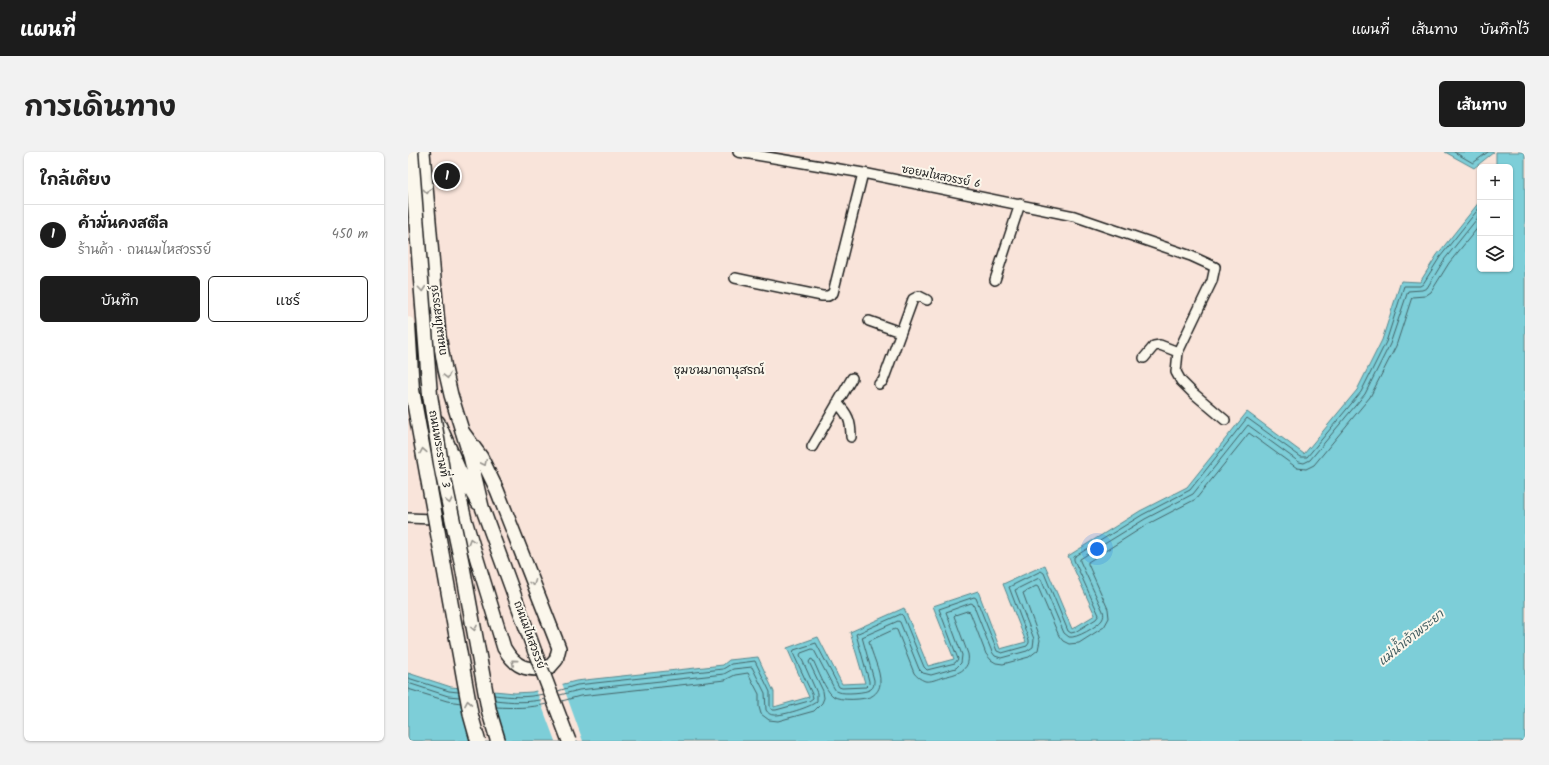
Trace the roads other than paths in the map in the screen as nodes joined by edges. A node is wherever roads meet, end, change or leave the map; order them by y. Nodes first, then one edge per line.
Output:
1 (411, 152) edge
2 (424, 152) edge
3 (738, 152) edge
4 (862, 173) junction
5 (1020, 204) junction
6 (735, 278) dead end
7 (995, 280) dead end
8 (927, 300) dead end
9 (869, 321) dead end
10 (408, 324) edge
11 (900, 332) junction
12 (1178, 352) junction
13 (1144, 358) dead end
14 (852, 378) dead end
15 (880, 384) dead end
16 (837, 403) junction
17 (1225, 420) dead end
18 (462, 431) junction
19 (851, 437) dead end
20 (812, 447) dead end
21 (448, 448) junction
22 (482, 507) junction
23 (408, 518) edge
24 (465, 520) junction
25 (478, 741) edge
26 (498, 741) edge
27 (569, 741) edge

1 -> 26 main road, ถนนพระรามที่ 3, bridge
2 -> 18 main road, ถนนมไหสวรรย์
3 - 4 street, ซอยมไหสวรรย์ 6
4 - 5 street, ซอยมไหสวรรย์ 6
4 - 6 street
5 - 7 street
5 - 12 street, ซอยมไหสวรรย์ 6
8 - 11 street
9 - 11 street
10 - 21 main road, ถนนมไหสวรรย์
25 -> 10 main road, ถนนพระรามที่ 3, bridge
11 - 15 street
12 - 13 street
12 - 17 street
14 - 16 street
16 - 19 street
16 - 20 street
18 - 22 main road, ถนนมไหสวรรย์
18 -> 24 main road
21 - 22 main road, ถนนมไหสวรรย์
21 - 24 main road
22 - 27 main road, ถนนมไหสวรรย์, bridge
23 - 24 street

